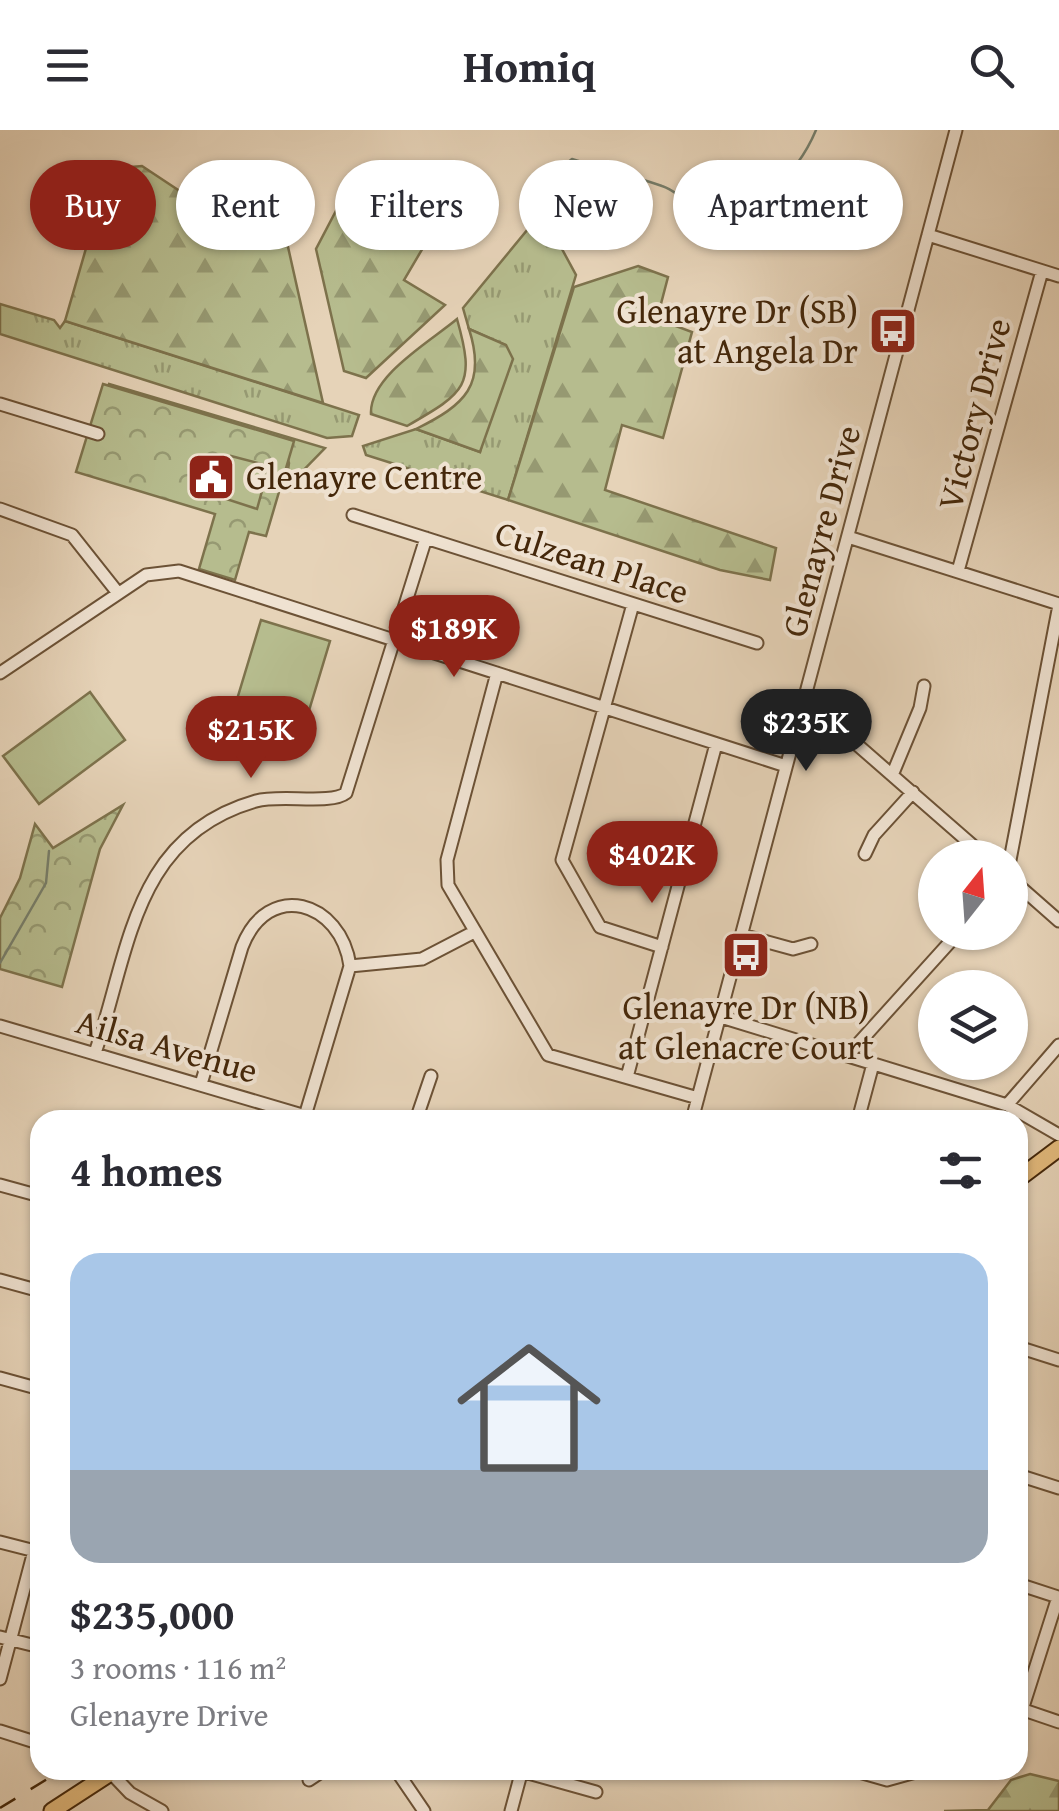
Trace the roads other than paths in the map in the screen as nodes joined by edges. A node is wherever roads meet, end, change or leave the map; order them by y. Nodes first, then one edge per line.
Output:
1 (956, 130) edge
2 (928, 235) junction
3 (1042, 271) junction
4 (1059, 276) edge
5 (0, 404) edge
6 (98, 434) dead end
7 (0, 509) edge
8 (353, 515) dead end
9 (848, 537) junction
10 (426, 538) junction
11 (958, 572) junction
12 (118, 593) junction
13 (633, 604) junction
14 (1059, 604) edge
15 (394, 640) junction
16 (757, 642) dead end
17 (0, 673) edge
18 (497, 673) junction
19 (924, 686) dead end
20 (602, 706) junction
21 (802, 713) junction
22 (716, 744) junction
23 (786, 766) junction
24 (893, 774) junction
25 (913, 792) junction
26 (967, 840) edge
27 (1014, 840) edge
28 (865, 854) dead end
29 (1028, 894) edge
30 (1059, 921) edge
31 (474, 932) junction
32 (742, 936) junction
33 (811, 944) dead end
34 (662, 948) junction
35 (943, 950) edge
36 (350, 966) junction
37 (720, 1016) junction
38 (0, 1026) edge
39 (1059, 1046) edge
40 (95, 1054) junction
41 (847, 1056) junction
42 (874, 1064) junction
43 (431, 1076) dead end
44 (628, 1077) junction
45 (201, 1084) junction
46 (698, 1098) junction
47 (1007, 1105) junction
48 (286, 1110) edge
49 (307, 1110) edge
50 (419, 1110) edge
51 (695, 1110) edge
52 (861, 1110) edge
53 (1016, 1110) edge
54 (1028, 1117) edge
55 (1059, 1134) edge
56 (1059, 1148) edge
57 (1028, 1171) edge
58 (0, 1185) edge
59 (30, 1193) edge
60 (0, 1280) edge
61 (30, 1288) edge
62 (1028, 1350) edge
63 (1059, 1360) edge
64 (0, 1378) edge
65 (30, 1386) edge
66 (1028, 1478) edge
67 (1059, 1488) edge
68 (0, 1542) edge
69 (30, 1550) edge
70 (30, 1571) edge
71 (1028, 1587) edge
72 (1058, 1597) edge
73 (1056, 1614) edge
74 (5, 1638) edge
75 (30, 1644) edge
76 (0, 1679) edge
77 (1028, 1688) edge
78 (1028, 1712) edge
79 (1059, 1722) edge
80 (0, 1731) edge
81 (30, 1740) edge
82 (99, 1780) edge
83 (120, 1780) edge
84 (403, 1780) edge
85 (518, 1780) edge
86 (555, 1780) edge
87 (596, 1792) dead end
88 (52, 1811) edge
89 (162, 1811) edge
90 (424, 1811) edge
91 (510, 1811) edge

1 - 2 street, Glenayre Drive
2 - 3 street
2 - 9 street, Glenayre Drive
3 - 4 street
3 - 11 street, Victory Drive
5 - 6 street
7 - 12 street
8 - 10 street, Culzean Place
9 - 11 street
9 - 21 street, Glenayre Drive
10 - 13 street, Culzean Place
10 - 15 street
11 - 14 street
12 - 15 street
12 - 17 street
13 - 16 street, Culzean Place
13 - 20 street
14 - 27 street
15 - 18 street
15 - 40 street
18 - 20 street
18 - 31 street
19 - 24 street
20 - 22 street
20 - 34 street
21 - 23 street, Glenayre Drive
21 - 24 street
22 - 23 street
22 - 34 street
23 - 32 street, Glenayre Drive
24 - 25 street
25 - 26 street
25 - 28 street
29 - 30 street
31 - 36 street
31 - 44 street
32 - 33 street
32 - 37 street, Glenayre Drive
34 - 44 street
35 - 41 street
36 - 45 street
36 - 49 street
37 - 41 street
37 - 46 street, Glenayre Drive
38 - 40 street, Ailsa Avenue
39 - 47 street
40 - 45 street, Ailsa Avenue
41 - 42 street
42 - 47 street
42 - 52 street
43 - 50 street
44 - 46 street
45 - 48 street, Ailsa Avenue
46 - 51 street, Glenayre Drive
47 - 53 street
54 - 55 street
56 - 57 main road
58 - 59 street
60 - 61 street
62 - 63 street
64 - 65 street
66 - 67 street
68 - 69 street
70 - 74 street
71 - 72 street
72 - 73 street
73 - 77 street
74 - 75 street
74 - 76 street
78 - 79 street
80 - 81 street
82 - 88 main road
83 - 89 street
84 - 90 street
85 - 91 street
86 - 87 street

